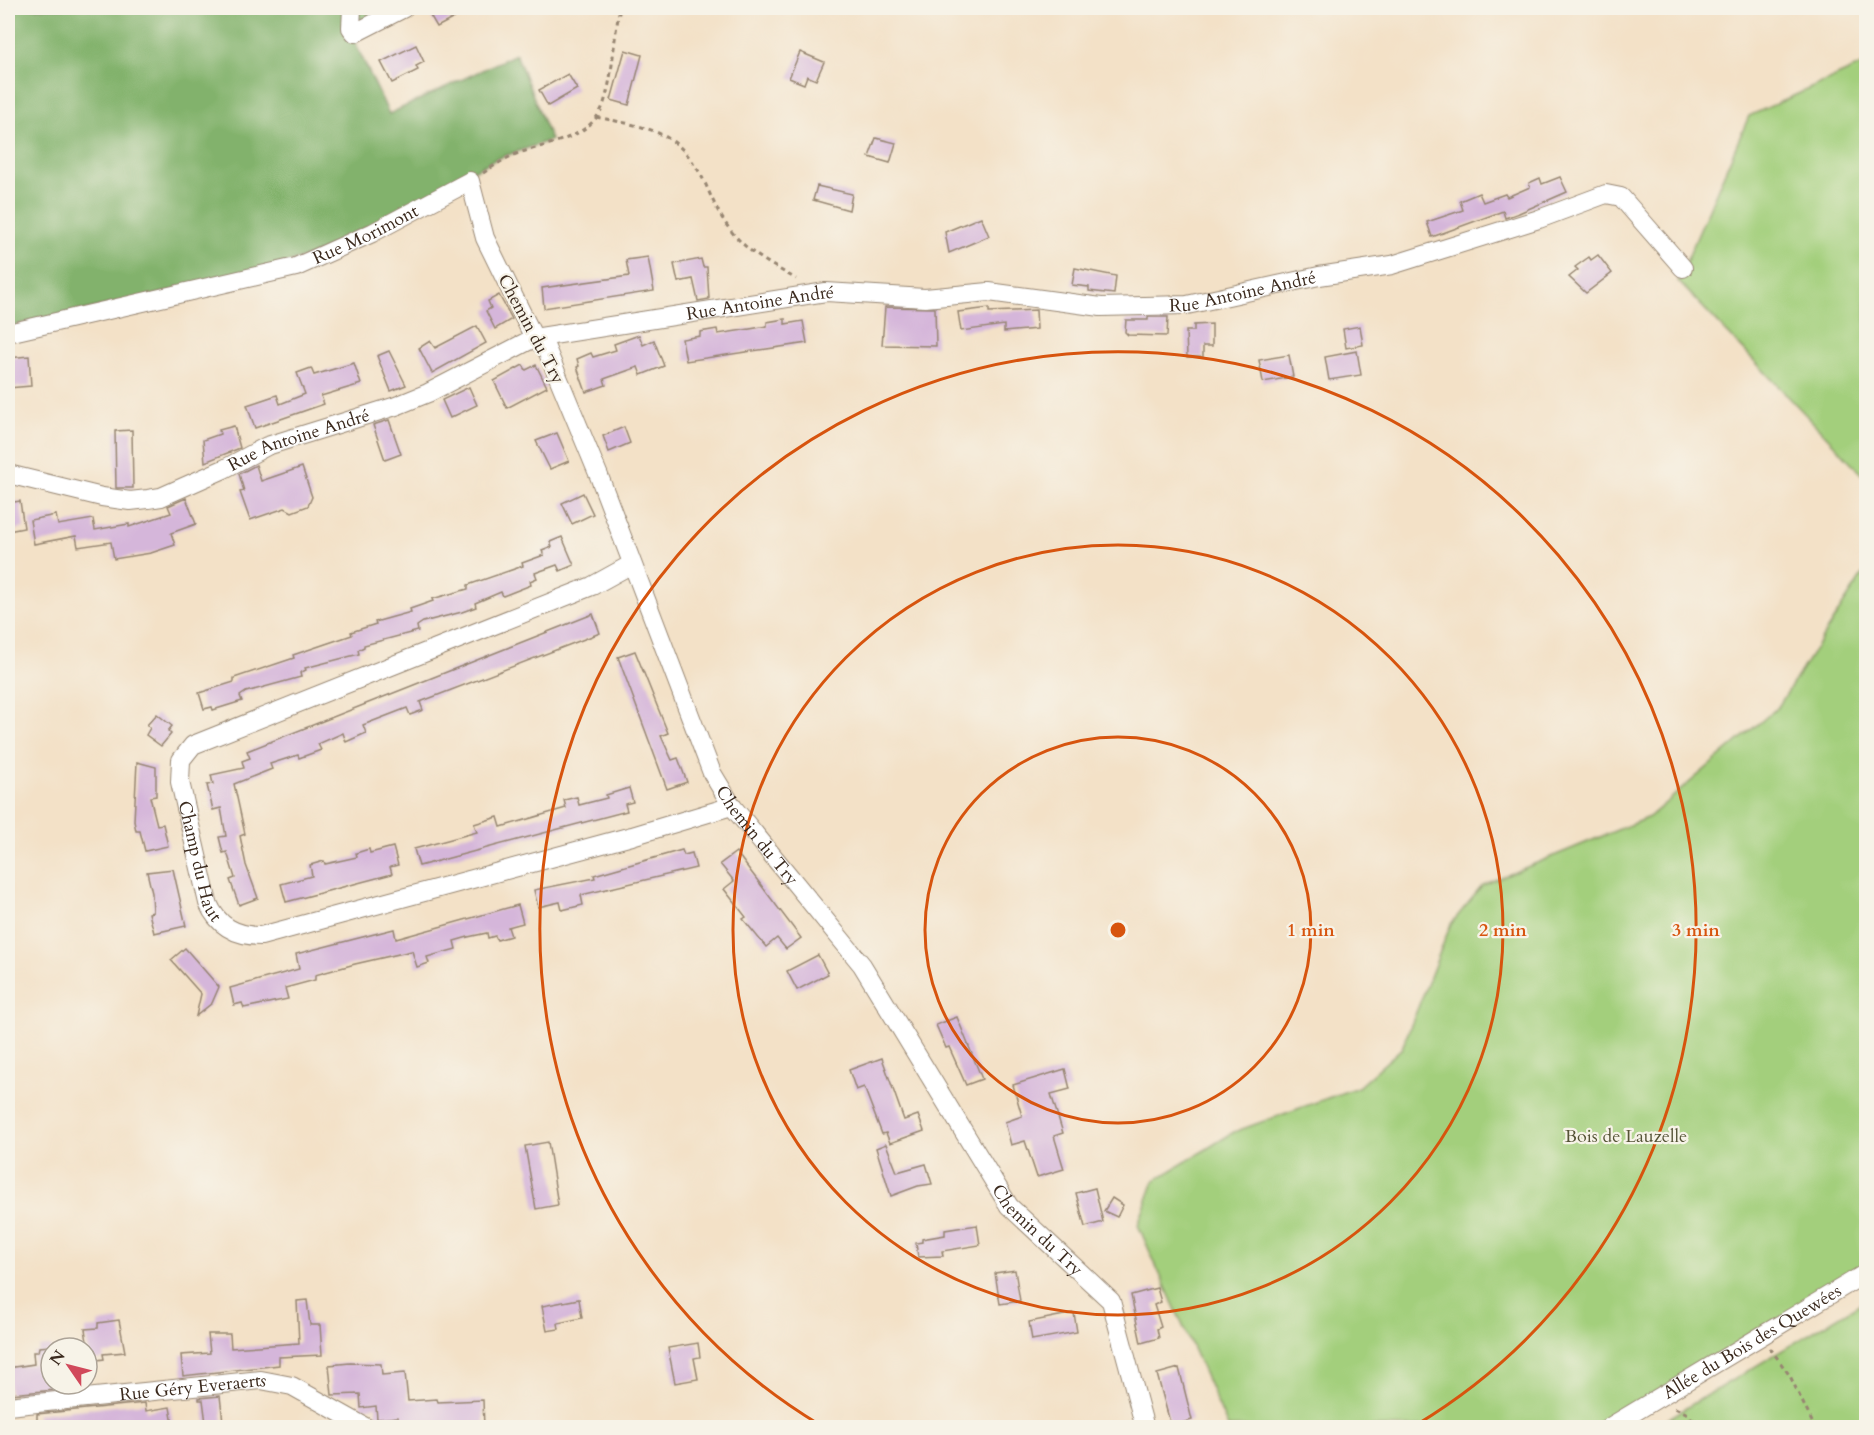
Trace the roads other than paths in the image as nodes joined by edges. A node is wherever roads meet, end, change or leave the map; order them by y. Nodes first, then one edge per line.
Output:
1 (352, 8) edge
2 (404, 8) edge
3 (470, 181) joint
4 (1683, 268) dead end
5 (8, 333) edge
6 (534, 338) junction
7 (8, 474) edge
8 (632, 564) junction
9 (732, 806) junction
10 (1866, 1273) edge
11 (8, 1406) edge
12 (367, 1428) edge
13 (1145, 1428) edge
14 (1608, 1428) edge

1 - 2 street
3 - 5 street, Rue Morimont
3 - 6 street, Chemin du Try
4 - 6 street, Rue Antoine André
6 - 7 street, Rue Antoine André
6 - 8 street, Chemin du Try
8 - 9 street, Chemin du Try
8 - 9 street, Champ du Haut
9 - 13 street, Chemin du Try
10 - 14 street, Allée du Bois des Quewées
11 - 12 street, Rue Géry Everaerts

